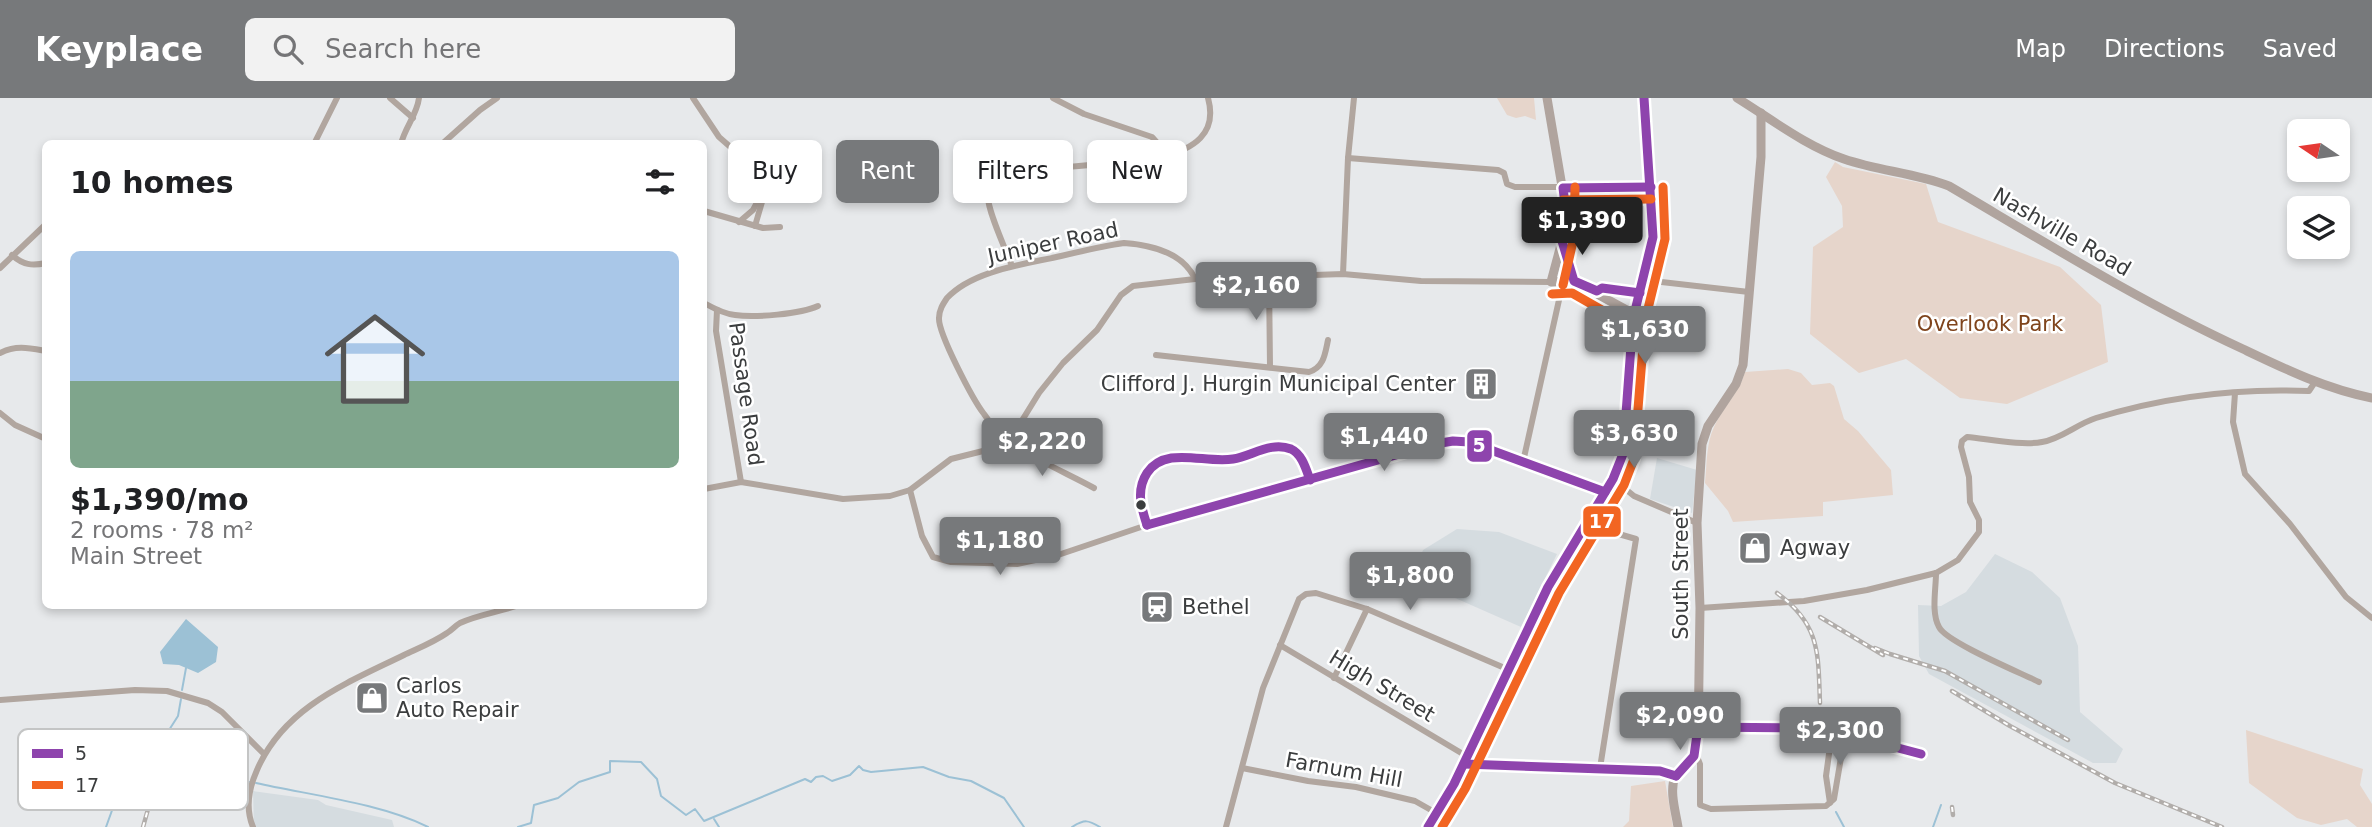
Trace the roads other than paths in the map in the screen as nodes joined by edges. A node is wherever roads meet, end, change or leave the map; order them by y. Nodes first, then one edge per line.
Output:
1 (337, 98) edge
2 (390, 98) edge
3 (419, 98) edge
4 (497, 98) edge
5 (693, 98) edge
6 (1053, 98) edge
7 (1208, 98) edge
8 (1354, 98) edge
9 (1644, 98) edge
10 (1737, 98) edge
11 (1547, 99) edge
12 (1761, 113) junction
13 (413, 118) junction
14 (316, 140) edge
15 (402, 140) edge
16 (446, 140) edge
17 (1155, 140) edge
18 (728, 145) edge
19 (1187, 148) edge
20 (1348, 158) junction
21 (1087, 167) edge
22 (1651, 187) junction
23 (1563, 188) junction
24 (757, 203) edge
25 (762, 203) edge
26 (707, 212) edge
27 (739, 222) junction
28 (755, 226) junction
29 (42, 228) edge
30 (780, 228) dead end
31 (1562, 241) junction
32 (12, 255) junction
33 (42, 264) edge
34 (1012, 266) junction
35 (0, 268) edge
36 (1343, 274) junction
37 (1269, 278) junction
38 (1195, 279) junction
39 (1644, 279) junction
40 (1569, 281) junction
41 (1551, 282) junction
42 (1597, 291) junction
43 (1749, 292) junction
44 (1640, 293) junction
45 (707, 305) edge
46 (818, 306) dead end
47 (717, 310) junction
48 (1634, 314) junction
49 (1328, 340) dead end
50 (42, 350) edge
51 (0, 353) edge
52 (1156, 355) dead end
53 (1270, 367) junction
54 (2315, 382) junction
55 (2235, 393) junction
56 (2372, 398) edge
57 (0, 413) edge
58 (42, 437) edge
59 (1007, 439) junction
60 (1523, 462) junction
61 (1310, 480) junction
62 (1613, 480) junction
63 (741, 482) junction
64 (707, 488) edge
65 (1094, 488) dead end
66 (910, 490) junction
67 (1605, 492) junction
68 (1697, 523) junction
69 (1584, 524) junction
70 (1147, 525) junction
71 (1936, 573) junction
72 (1700, 608) junction
73 (506, 609) edge
74 (1367, 609) junction
75 (2372, 618) edge
76 (1280, 645) junction
77 (1507, 669) junction
78 (1334, 678) junction
79 (2039, 682) dead end
80 (0, 700) edge
81 (1699, 727) junction
82 (239, 729) edge
83 (1832, 732) junction
84 (1845, 734) junction
85 (248, 738) edge
86 (264, 754) junction
87 (1696, 754) junction
88 (1921, 754) dead end
89 (1466, 760) junction
90 (1242, 768) junction
91 (1600, 768) junction
92 (1676, 776) junction
93 (1830, 803) junction
94 (1438, 814) junction
95 (253, 827) edge
96 (1226, 827) edge
97 (1429, 827) edge
98 (1678, 827) edge

1 - 14 street
2 - 13 street
3 - 13 street
4 - 16 street
5 - 18 street
6 - 17 street
7 - 19 street
8 - 20 street
9 - 22 street
10 - 12 street, Nashville Road
11 - 23 street
12 - 43 street, South Street
12 - 54 street, Nashville Road
13 - 15 street
20 - 23 street
20 - 36 street
21 - 34 street
22 - 23 street
22 - 39 street
23 - 31 street
24 - 27 street
25 - 28 street
26 - 27 street
27 - 28 street
28 - 30 street
29 - 32 street
31 - 40 street
31 - 41 street
32 - 33 street
32 - 35 street
34 - 38 street, Juniper Road
34 - 59 street, Juniper Road
36 - 37 street
36 - 41 street
37 - 38 street
37 - 53 street
38 - 59 street
39 - 43 street
39 - 44 street
40 - 41 street
40 - 42 street
40 - 60 street
42 - 44 street
42 - 48 street
43 - 68 street, South Street
44 - 48 street
45 - 47 street
46 - 47 street
47 - 63 street, Passage Road
48 - 62 street
49 - 53 street
50 - 51 street
52 - 53 street
54 - 55 street
54 - 56 street, Nashville Road
55 - 71 street
55 - 75 street
57 - 58 street
59 - 65 street, Juniper Road
59 - 66 street
60 - 61 street
60 - 67 street
61 - 70 street
61 - 70 street
62 - 67 street
62 - 68 street
63 - 64 street
63 - 66 street
66 - 70 street
67 - 69 street
68 - 72 street, South Street
69 - 77 street
69 - 91 street
71 - 72 street
71 - 79 street
72 - 81 street, South Street
73 - 86 street
74 - 76 street
74 - 77 street
74 - 78 street
76 - 78 street, High Street
76 - 90 street
77 - 89 street
78 - 89 street, High Street
80 - 82 street
81 - 83 street
81 - 87 street, South Street
83 - 84 street
83 - 93 street
84 - 88 street
84 - 93 street
85 - 86 street
86 - 95 street
87 - 92 street
87 - 93 street
89 - 91 street
89 - 94 street
90 - 94 street, Farnum Hill
90 - 96 street
91 - 92 street
92 - 98 street
94 - 97 street

